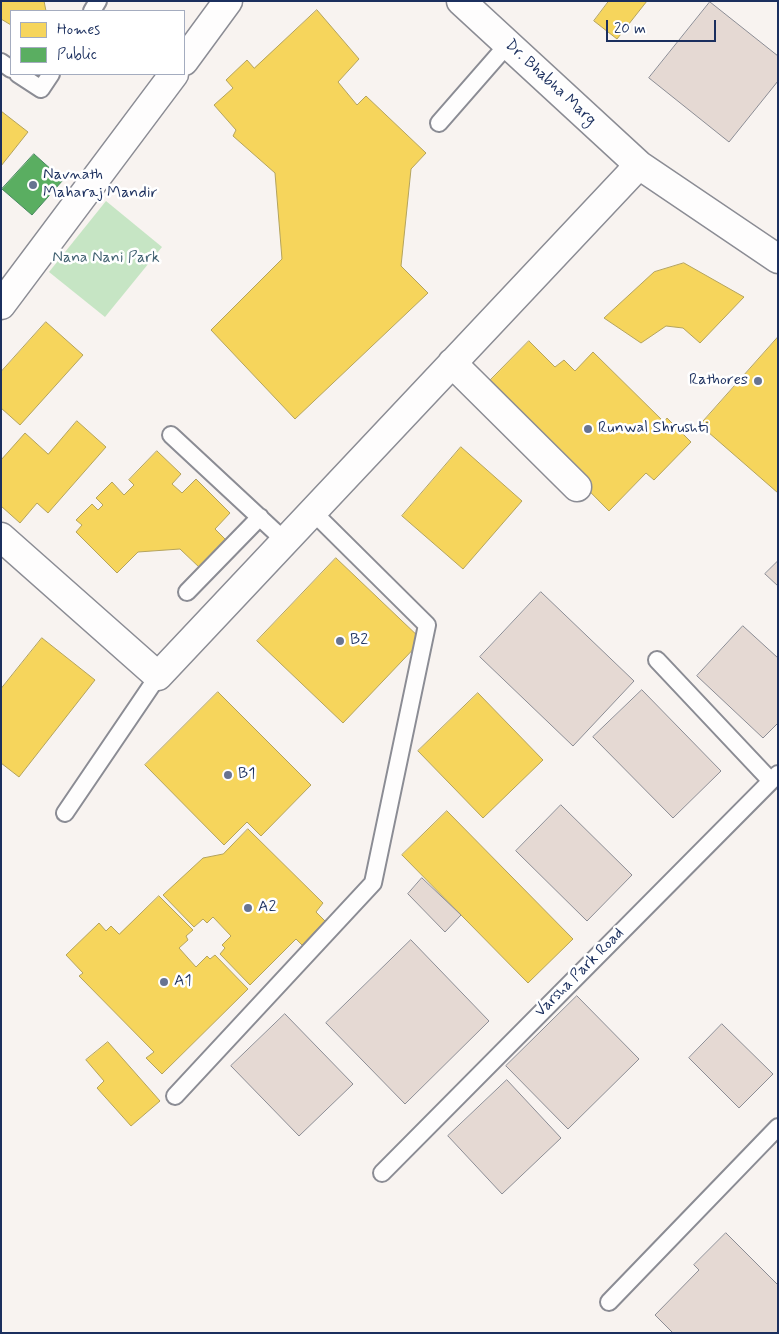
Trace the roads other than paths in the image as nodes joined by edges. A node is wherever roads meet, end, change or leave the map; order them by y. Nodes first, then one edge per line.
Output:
1 (228, 1) edge
2 (467, 3) edge
3 (508, 44) junction
4 (185, 60) edge
5 (19, 75) edge
6 (50, 75) edge
7 (173, 75) edge
8 (439, 123) dead end
9 (639, 165) junction
10 (778, 259) edge
11 (1, 305) edge
12 (452, 363) junction
13 (170, 435) dead end
14 (577, 487) dead end
15 (312, 511) junction
16 (260, 517) junction
17 (1, 537) edge
18 (285, 540) junction
19 (188, 592) dead end
20 (657, 660) dead end
21 (158, 676) junction
22 (774, 783) edge
23 (65, 813) dead end
24 (175, 1096) dead end
25 (778, 1127) edge
26 (382, 1173) dead end
27 (609, 1302) dead end

1 - 4 street
2 - 3 street, Dr. Bhabha Marg
3 - 8 lane
3 - 9 street, Dr. Bhabha Marg
5 - 6 lane
7 - 11 street
9 - 10 street, Dr. Bhabha Marg
9 - 12 street
12 - 14 street
12 - 15 street
13 - 16 lane
15 - 18 street
15 - 24 lane
16 - 18 lane
16 - 19 lane
17 - 21 street
18 - 21 street
20 - 22 lane
21 - 23 lane
22 - 26 lane, Varsha Park Road
25 - 27 lane

